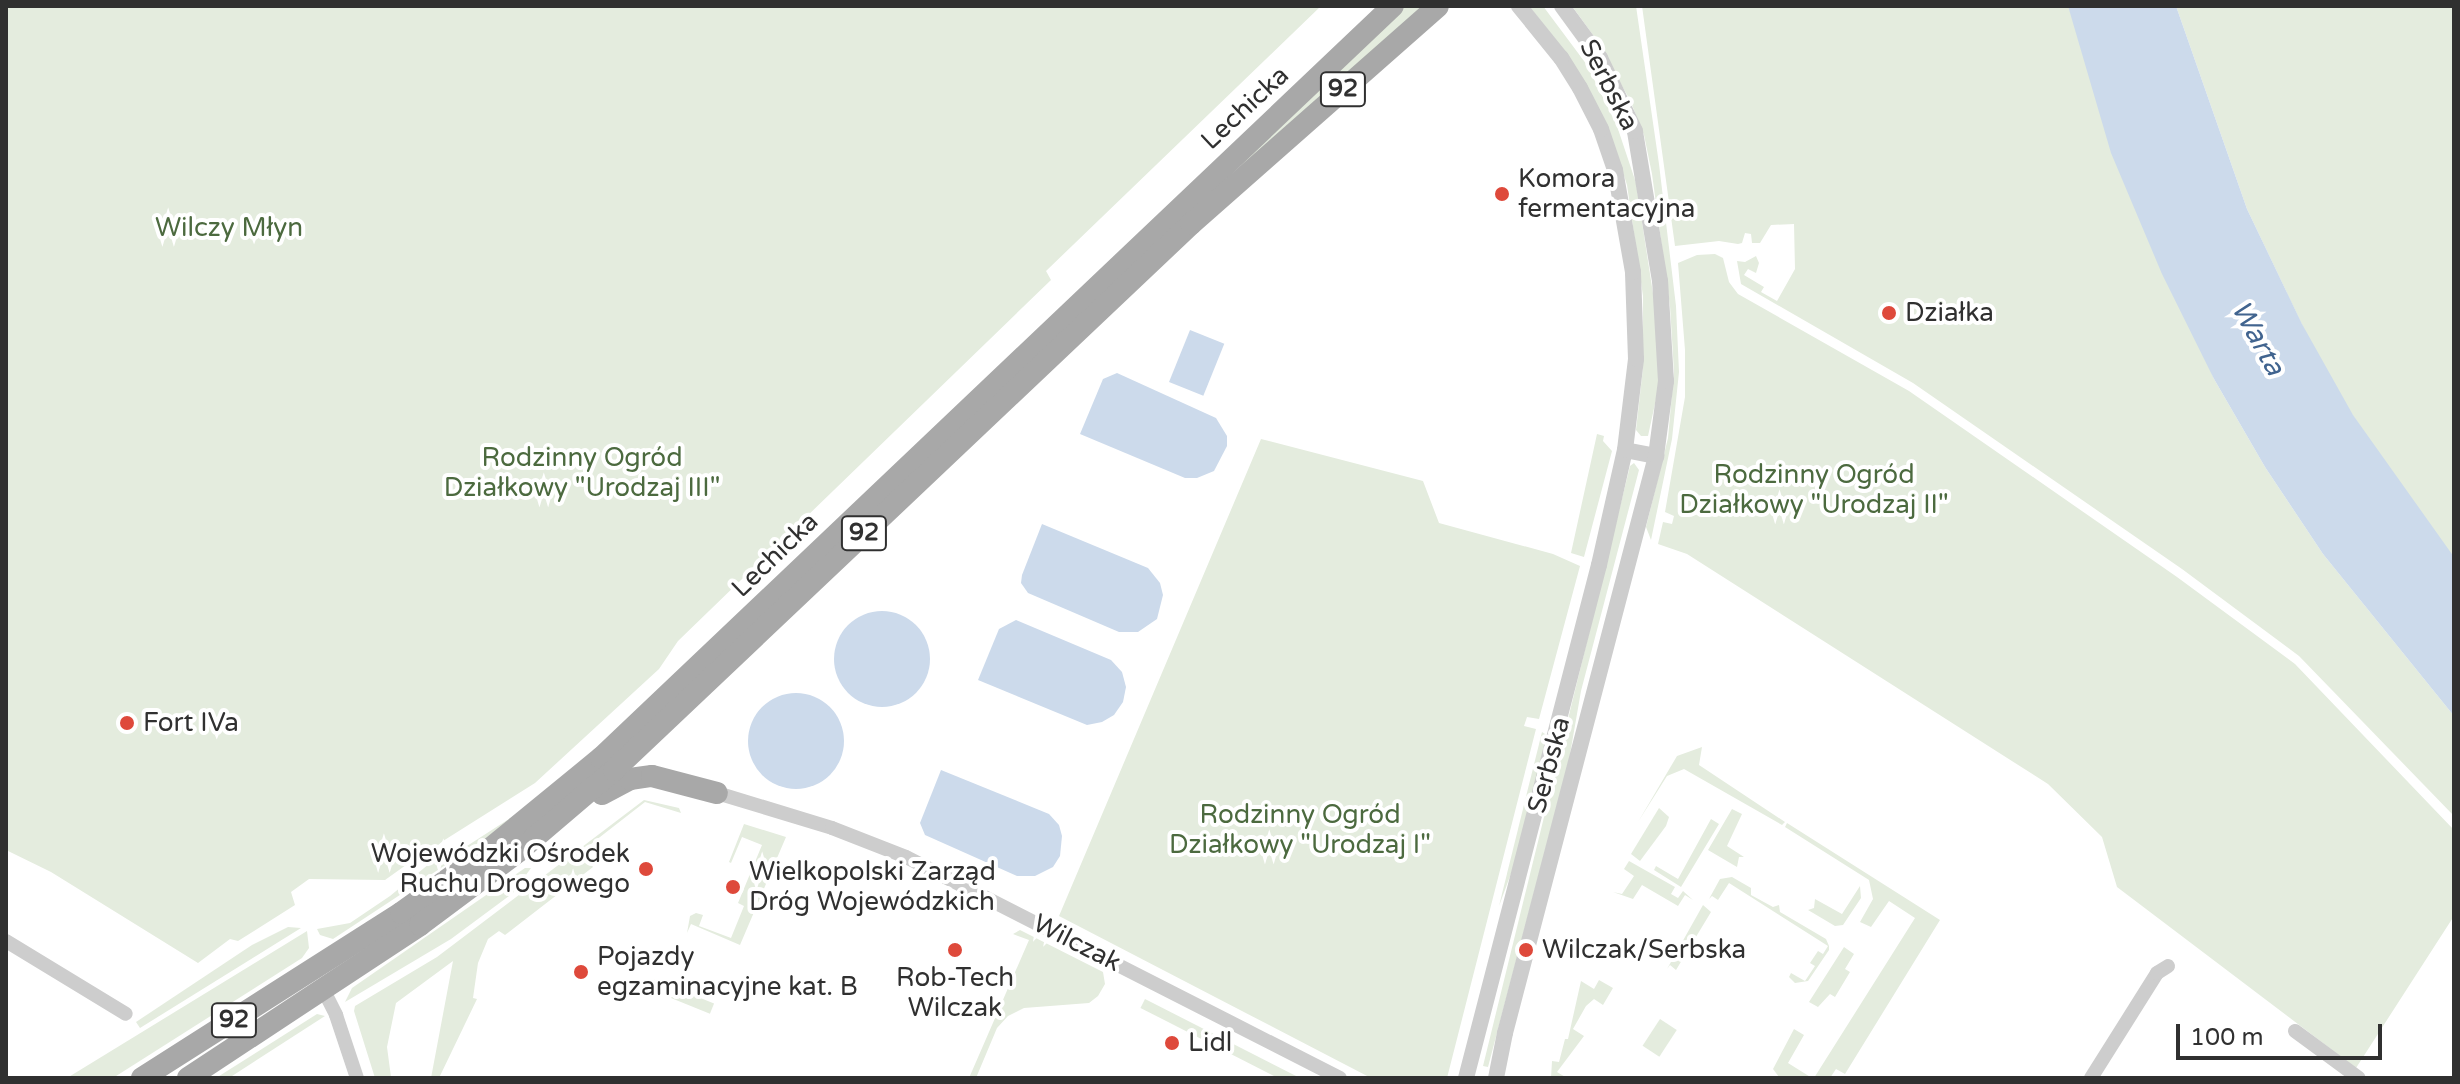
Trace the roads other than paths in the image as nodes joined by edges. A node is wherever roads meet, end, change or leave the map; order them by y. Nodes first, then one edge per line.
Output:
1 (1393, 6) edge
2 (1438, 6) edge
3 (1519, 6) edge
4 (1562, 6) edge
5 (1625, 450) junction
6 (1656, 456) junction
7 (717, 793) joint
8 (534, 839) junction
9 (6, 941) edge
10 (2168, 966) dead end
11 (323, 989) junction
12 (126, 1014) dead end
13 (2295, 1031) dead end
14 (142, 1078) edge
15 (188, 1078) edge
16 (357, 1078) edge
17 (1340, 1078) edge
18 (1466, 1078) edge
19 (1496, 1078) edge
20 (2091, 1078) edge
21 (2359, 1078) edge

1 - 14 main road, Lechicka / 92
2 - 8 main road, Lechicka / 92
3 - 5 street, Serbska
4 - 6 street, Serbska
5 - 6 street
5 - 18 street, Serbska
6 - 19 street, Serbska
7 - 8 main road
7 - 17 street, Wilczak
8 - 11 main road, Lechicka / 92
9 - 12 street
10 - 20 street
11 - 15 main road, Lechicka / 92
11 - 16 street
13 - 21 street

